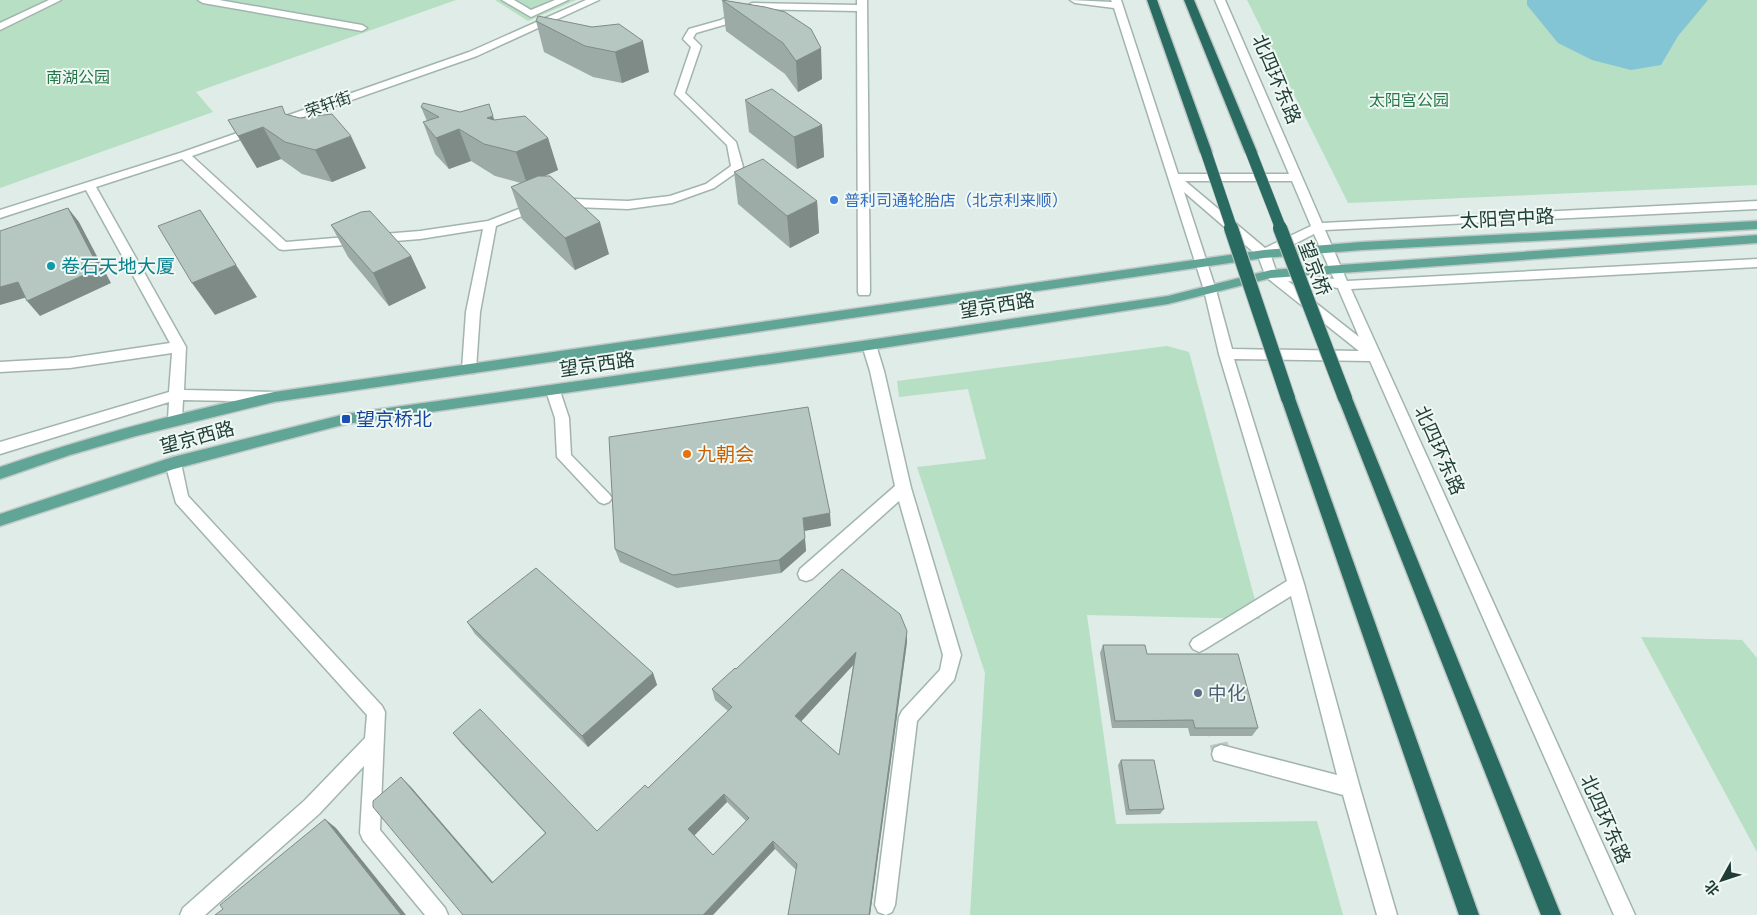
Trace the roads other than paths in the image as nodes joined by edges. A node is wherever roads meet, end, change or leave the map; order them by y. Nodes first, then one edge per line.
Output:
1 (56, 0) edge
2 (203, 0) edge
3 (506, 0) edge
4 (563, 0) edge
5 (594, 0) edge
6 (1075, 0) edge
7 (1152, 0) edge
8 (1188, 0) edge
9 (1220, 0) edge
10 (1117, 3) edge
11 (862, 4) edge
12 (0, 27) edge
13 (362, 28) dead end
14 (184, 155) junction
15 (1174, 177) junction
16 (1296, 178) junction
17 (89, 185) junction
18 (1757, 205) edge
19 (0, 214) edge
20 (490, 224) junction
21 (1757, 225) edge
22 (1318, 227) junction
23 (1757, 239) edge
24 (1327, 248) junction
25 (1264, 254) junction
26 (1757, 263) edge
27 (1201, 264) junction
28 (1335, 268) junction
29 (1271, 274) junction
30 (1343, 285) junction
31 (1210, 290) junction
32 (864, 292) dead end
33 (869, 345) junction
34 (179, 347) junction
35 (1226, 354) junction
36 (1374, 356) junction
37 (0, 368) edge
38 (469, 369) junction
39 (553, 391) junction
40 (176, 395) junction
41 (274, 397) junction
42 (175, 419) junction
43 (0, 448) edge
44 (173, 463) junction
45 (0, 473) edge
46 (903, 488) junction
47 (604, 498) dead end
48 (0, 520) edge
49 (806, 574) dead end
50 (1296, 584) junction
51 (1199, 644) dead end
52 (375, 741) junction
53 (1221, 754) dead end
54 (1350, 788) junction
55 (884, 904) dead end
56 (190, 915) edge
57 (438, 915) edge
58 (1387, 915) edge
59 (1468, 915) edge
60 (1551, 915) edge
61 (1625, 915) edge

1 - 12 street
2 - 13 street
3 - 4 street
5 - 14 street, 荣轩街
6 - 10 street
7 - 59 highway, bridge
8 - 60 highway, 望京桥, bridge
9 - 16 street, 北四环东路
10 - 15 street
11 - 20 street
11 - 32 street
14 - 17 street, 荣轩街
14 - 20 street
15 - 16 street
15 - 25 street
15 - 27 street
16 - 22 street, 北四环东路
17 - 19 street, 荣轩街
17 - 34 street
18 - 22 street, 太阳宫中路
20 - 38 street
21 - 24 main road, 太阳宫中路
22 - 24 street, 北四环东路
22 - 25 street, 太阳宫中路
23 - 28 main road, 太阳宫中路
24 - 25 main road, 太阳宫中路
24 - 28 street, 北四环东路
25 - 27 main road, 望京西路
25 - 29 street
26 - 30 street
27 - 31 street
27 - 38 main road, 望京西路
28 - 29 main road, 太阳宫中路
28 - 30 street, 北四环东路
29 - 30 street
29 - 31 main road, 望京西路
29 - 36 street
30 - 36 street, 北四环东路
31 - 33 main road, 望京西路
31 - 35 street
33 - 39 main road, 望京西路
33 - 46 street
34 - 37 street
34 - 40 street
35 - 36 street
35 - 50 street
36 - 61 street, 北四环东路
38 - 41 main road, 望京西路
39 - 44 main road, 望京西路
39 - 47 street
40 - 41 street
40 - 42 street
40 - 43 street
41 - 42 main road, 望京西路
42 - 45 main road, 望京西路
44 - 48 main road, 望京西路
44 - 52 street
46 - 49 street
46 - 55 street
50 - 51 street
50 - 54 street
52 - 56 street
52 - 57 street
53 - 54 street
54 - 58 street

